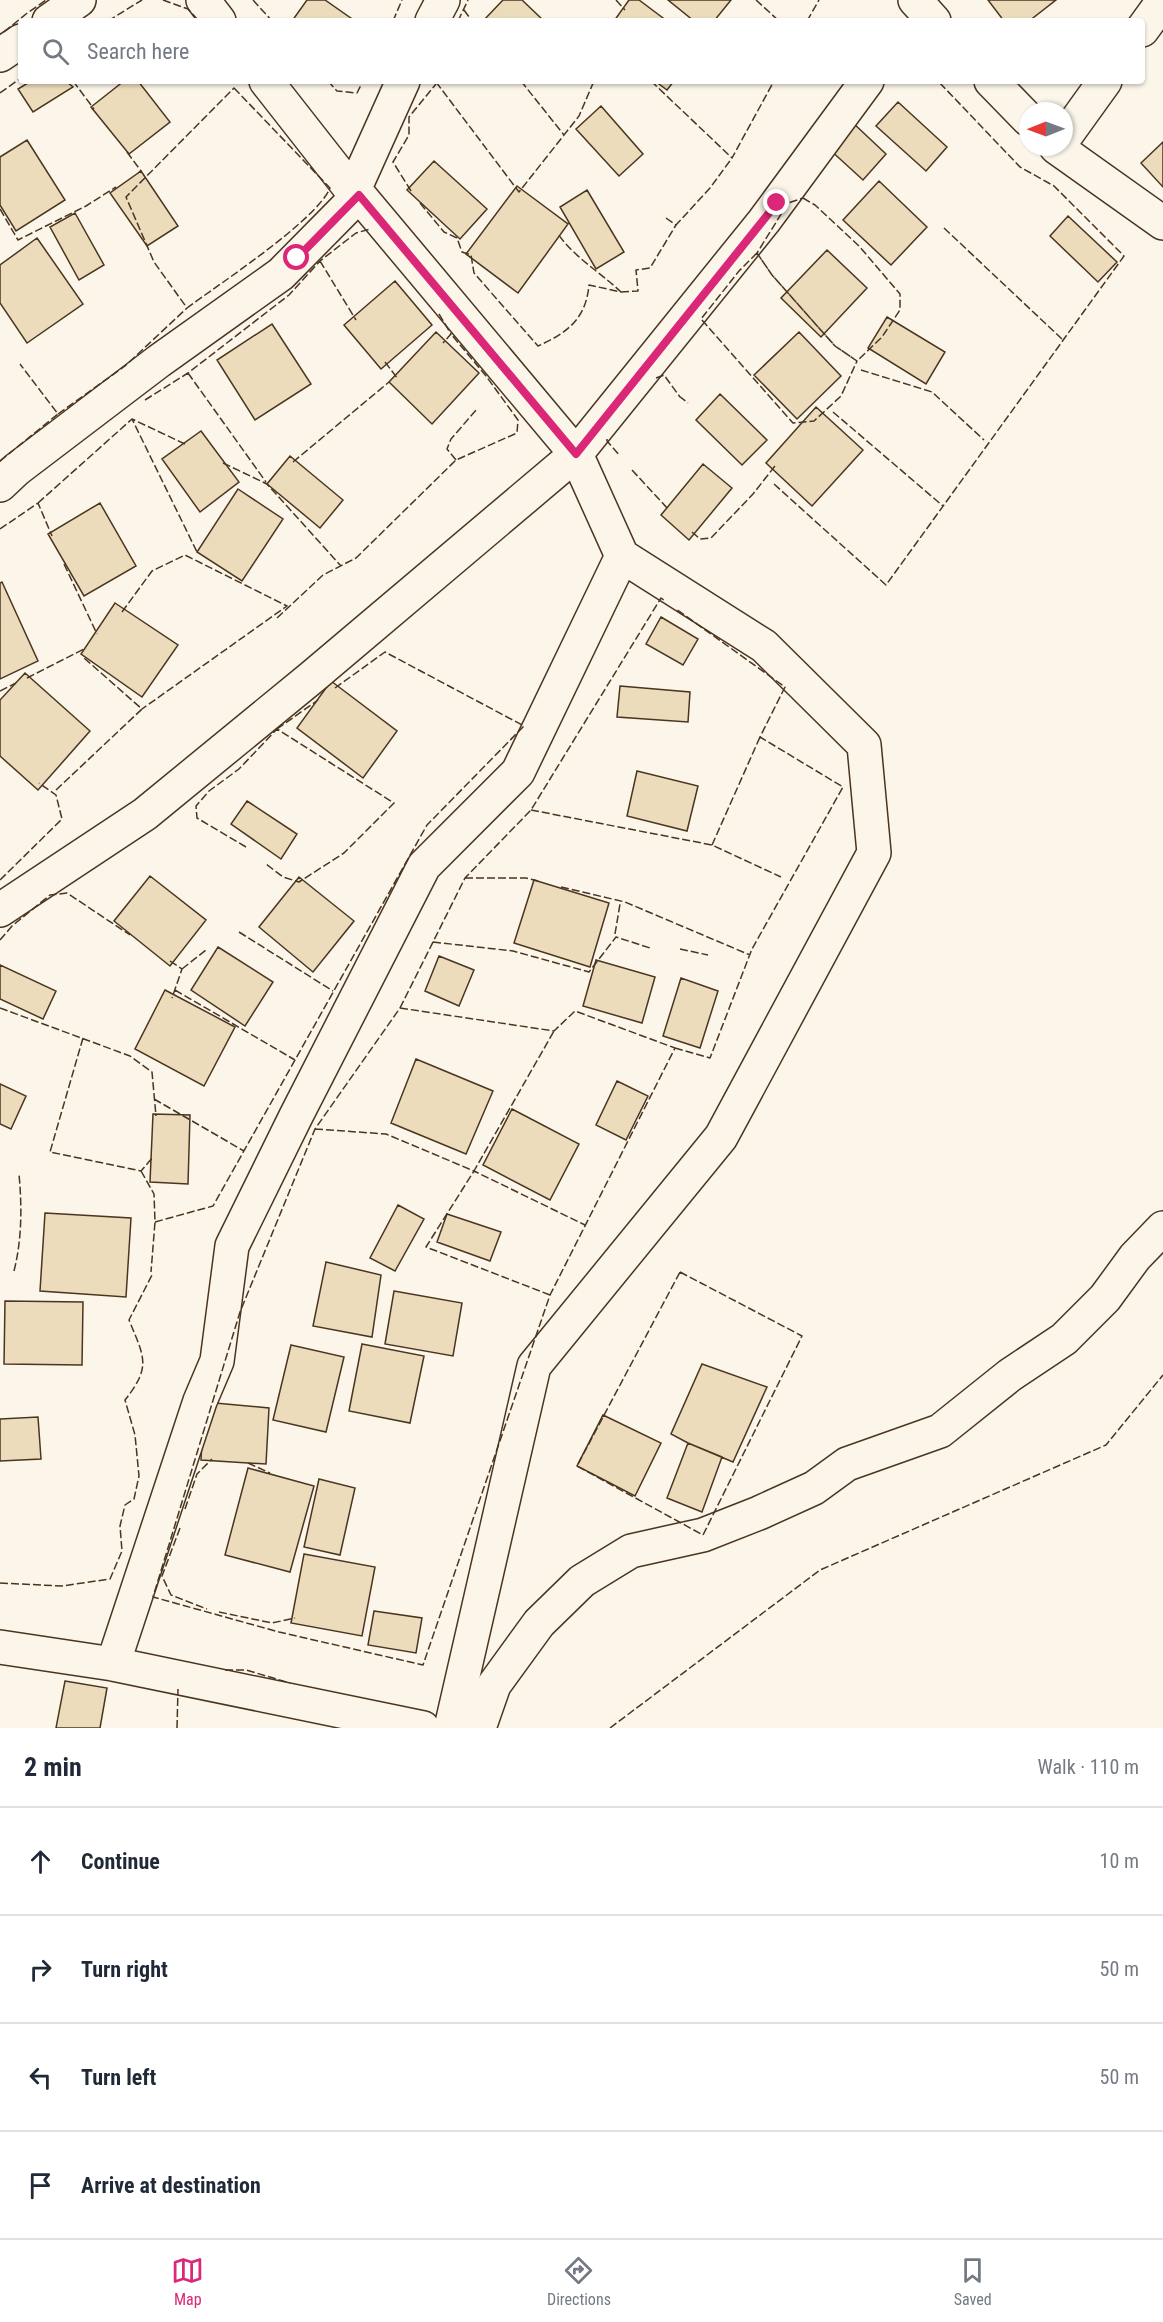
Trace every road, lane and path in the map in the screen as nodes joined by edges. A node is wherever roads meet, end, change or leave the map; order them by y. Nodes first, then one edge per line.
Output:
1 (79, 0) edge
2 (203, 0) edge
3 (442, 0) edge
4 (1163, 1) edge
5 (53, 18) edge
6 (217, 18) edge
7 (433, 18) edge
8 (1145, 26) edge
9 (18, 42) edge
10 (0, 55) edge
11 (268, 84) edge
12 (402, 84) edge
13 (865, 84) edge
14 (994, 84) edge
15 (1104, 84) edge
16 (1019, 110) edge
17 (1073, 126) edge
18 (1073, 156) edge
19 (356, 193) junction
20 (1163, 223) edge
21 (576, 454) junction
22 (0, 485) edge
23 (622, 555) junction
24 (0, 909) edge
25 (1163, 1228) edge
26 (0, 1647) edge
27 (113, 1664) junction
28 (423, 1728) edge
29 (451, 1728) edge
30 (479, 1728) edge

1 - 5 street
2 - 6 street
3 - 7 street
4 - 8 street
9 - 10 street
11 - 19 street
12 - 19 street
13 - 21 street
14 - 16 street
15 - 17 street
18 - 20 street
19 - 21 street
19 - 22 street
21 - 23 street
21 - 24 street
23 - 27 street
23 - 29 street
25 - 30 street
26 - 27 street
27 - 28 street

